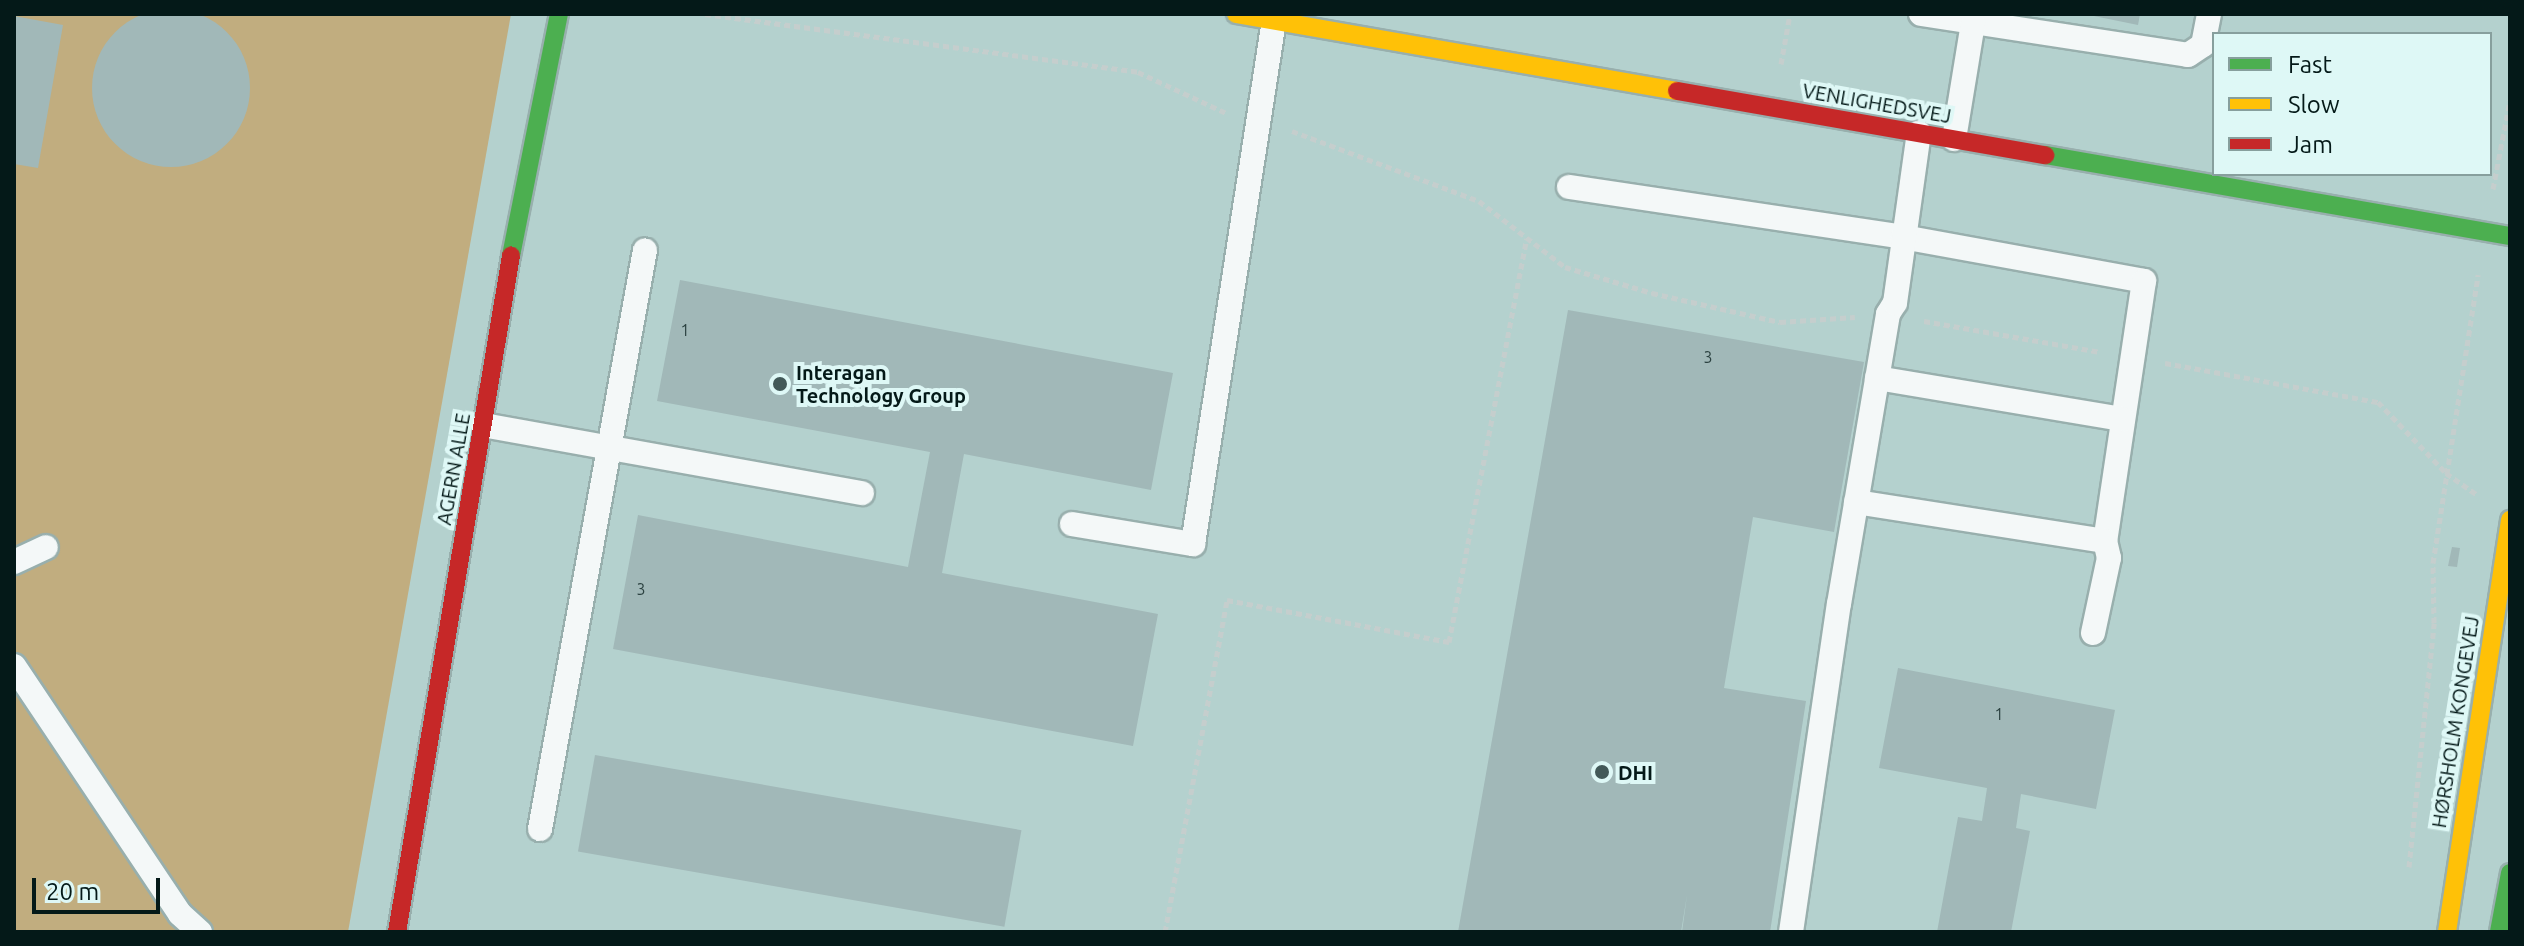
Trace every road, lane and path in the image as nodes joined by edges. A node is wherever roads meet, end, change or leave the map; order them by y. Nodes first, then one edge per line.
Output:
1 (559, 14) edge
2 (705, 14) edge
3 (1236, 14) edge
4 (1921, 14) edge
5 (2209, 14) edge
6 (1274, 17) edge
7 (1973, 23) junction
8 (2510, 100) edge
9 (1258, 123) junction
10 (1919, 133) junction
11 (1954, 139) junction
12 (1569, 187) dead end
13 (2484, 232) junction
14 (2510, 236) edge
15 (1903, 237) junction
16 (1527, 238) junction
17 (645, 250) dead end
18 (1652, 293) dead end
19 (1877, 378) junction
20 (2123, 419) junction
21 (483, 425) junction
22 (609, 448) junction
23 (862, 493) dead end
24 (1856, 502) junction
25 (2510, 520) edge
26 (1072, 524) dead end
27 (2105, 541) junction
28 (46, 547) dead end
29 (14, 562) edge
30 (2093, 633) dead end
31 (14, 666) edge
32 (540, 829) dead end
33 (2409, 869) dead end
34 (2510, 873) edge
35 (200, 932) edge
36 (397, 932) edge
37 (1165, 932) edge
38 (1791, 932) edge
39 (2447, 932) edge
40 (2499, 932) edge

1 - 21 street, AGERN ALLE
2 - 9 path
3 - 6 street, VENLIGHEDSVEJ
4 - 7 lane
5 - 7 lane
6 - 9 lane
6 - 10 street, VENLIGHEDSVEJ
7 - 11 lane
8 - 13 path
9 - 16 path
9 - 26 lane
10 - 11 street, VENLIGHEDSVEJ
10 - 15 lane
11 - 13 street, VENLIGHEDSVEJ
12 - 15 lane
13 - 14 street, VENLIGHEDSVEJ
13 - 33 path
15 - 19 lane
15 - 20 lane
16 - 18 path
16 - 37 path
17 - 22 lane
19 - 20 lane
19 - 24 lane
20 - 27 lane
21 - 22 lane
21 - 36 street, AGERN ALLE
22 - 23 lane
22 - 32 lane
24 - 27 lane
24 - 38 lane
25 - 39 street, HØRSHOLM KONGEVEJ
27 - 30 lane
28 - 29 lane
31 - 35 lane
34 - 40 street

